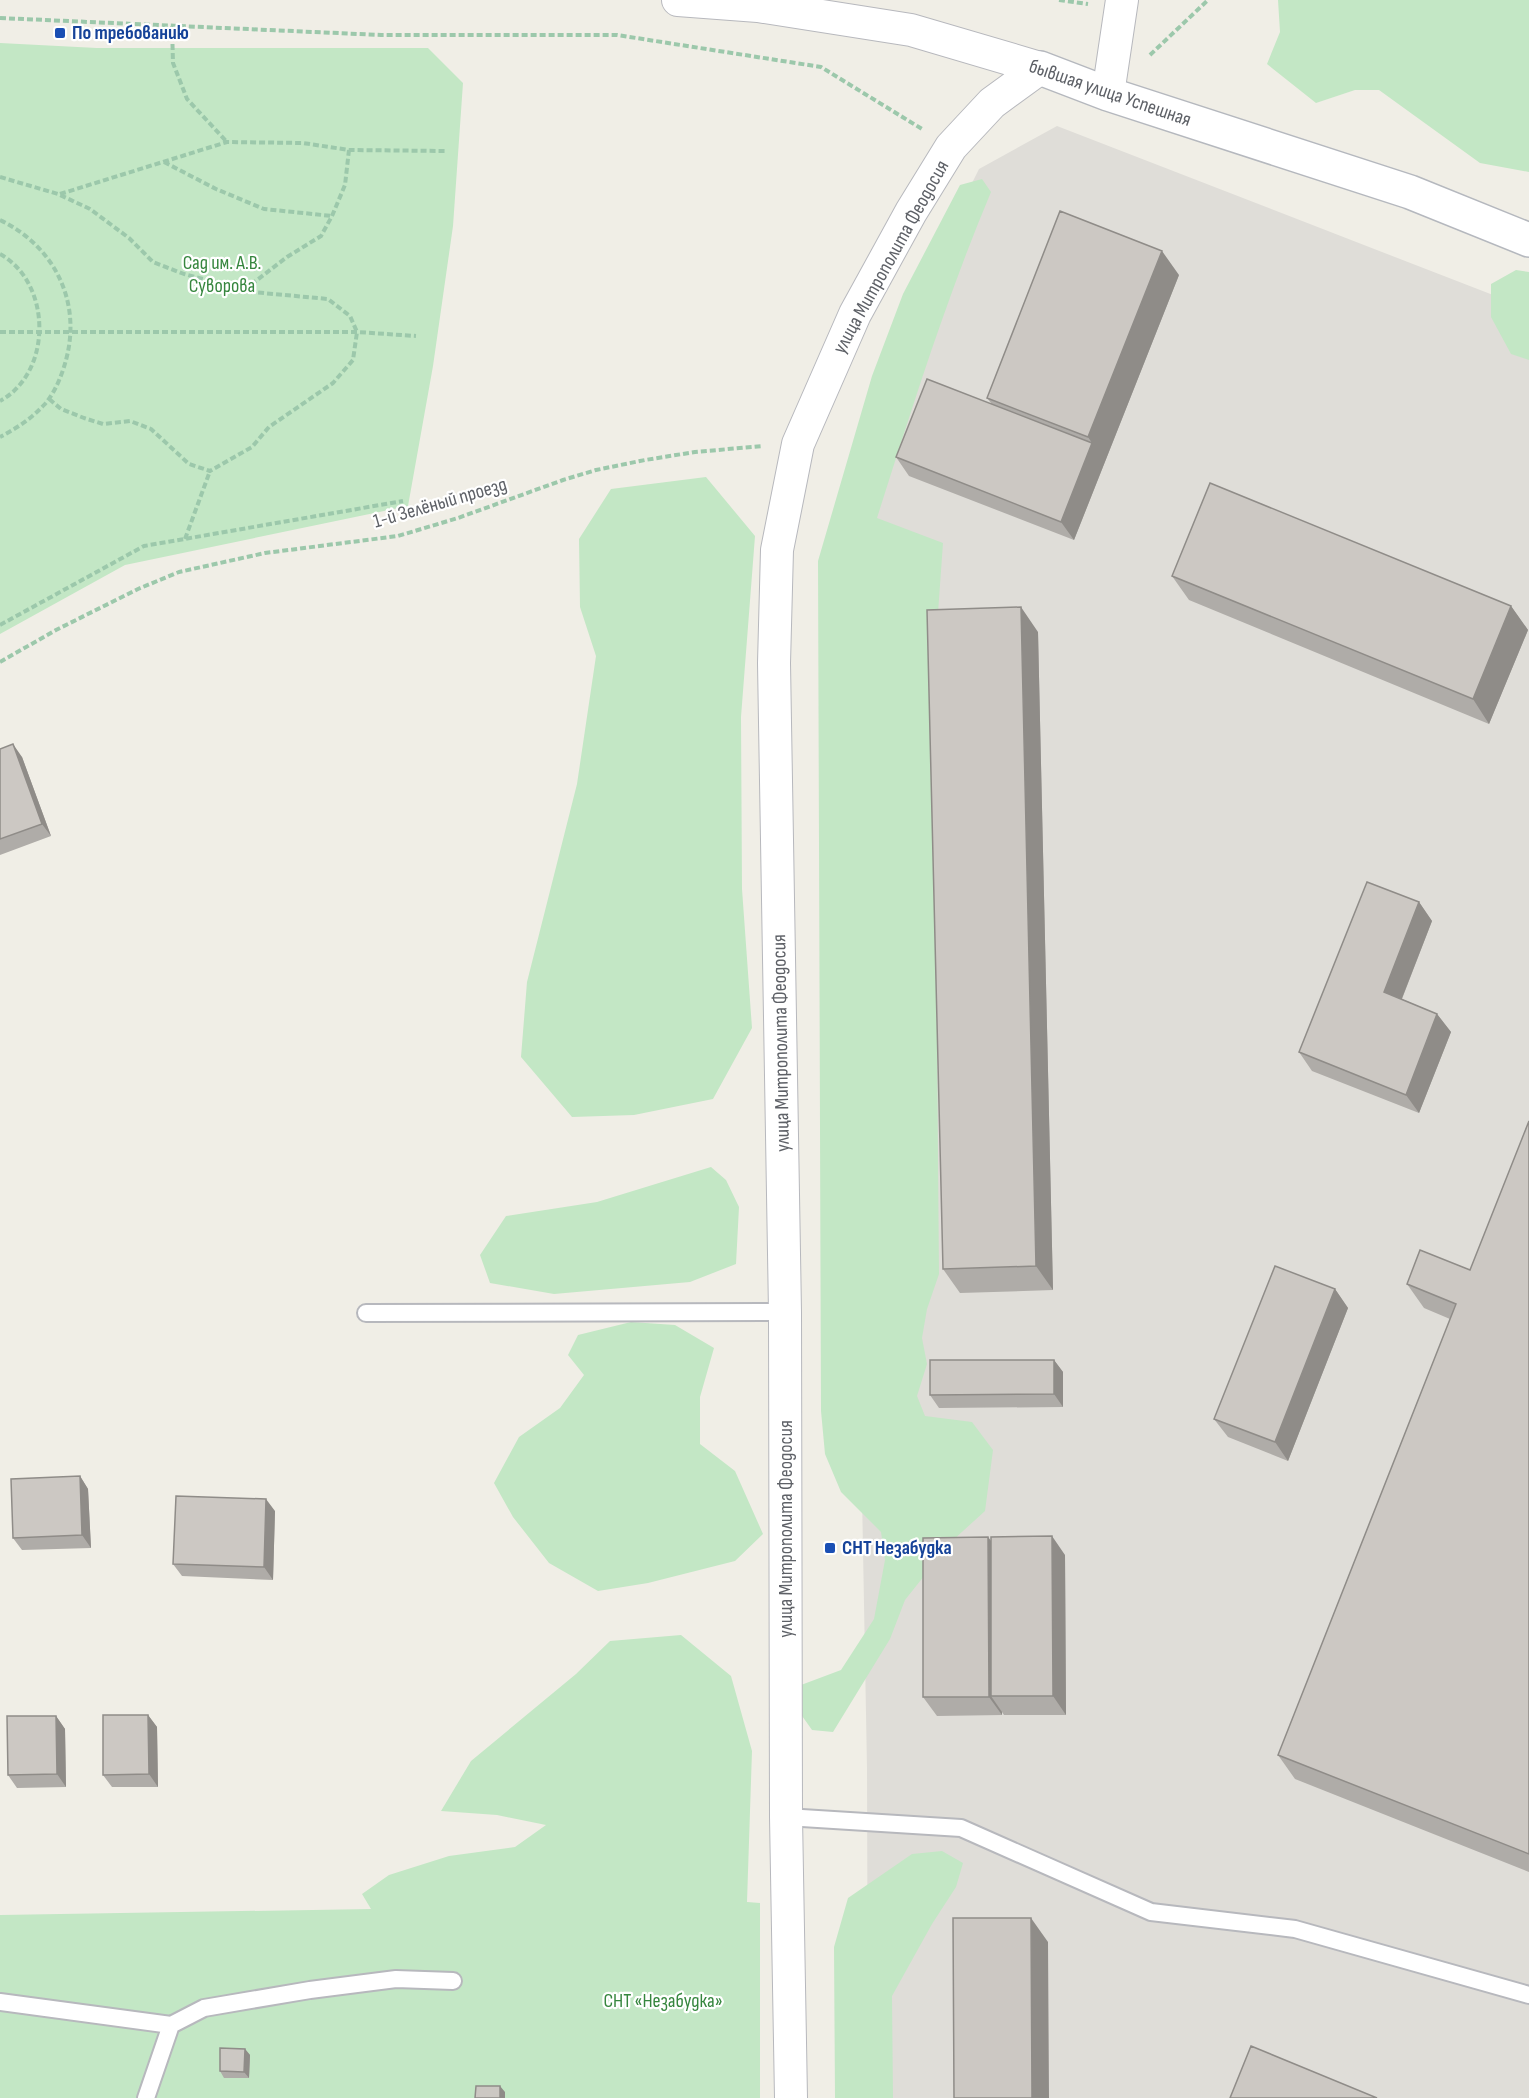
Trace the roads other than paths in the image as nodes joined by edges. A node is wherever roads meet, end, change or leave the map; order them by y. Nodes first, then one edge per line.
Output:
1 (678, 0) edge
2 (1122, 0) edge
3 (1040, 68) junction
4 (1108, 94) junction
5 (1529, 240) edge
6 (785, 1312) junction
7 (366, 1313) dead end
8 (786, 1817) junction
9 (453, 1981) dead end
10 (1529, 1995) edge
11 (0, 2002) edge
12 (171, 2025) junction
13 (146, 2098) edge
14 (790, 2098) edge

1 - 3 street, бывшая улица Успешная
2 - 4 street
3 - 4 street, бывшая улица Успешная
3 - 6 street, улица Митрополита Феодосия
4 - 5 street, бывшая улица Успешная
6 - 7 lane
6 - 8 street, улица Митрополита Феодосия
8 - 10 lane
8 - 14 street, улица Митрополита Феодосия
9 - 12 lane
11 - 12 lane
12 - 13 lane

